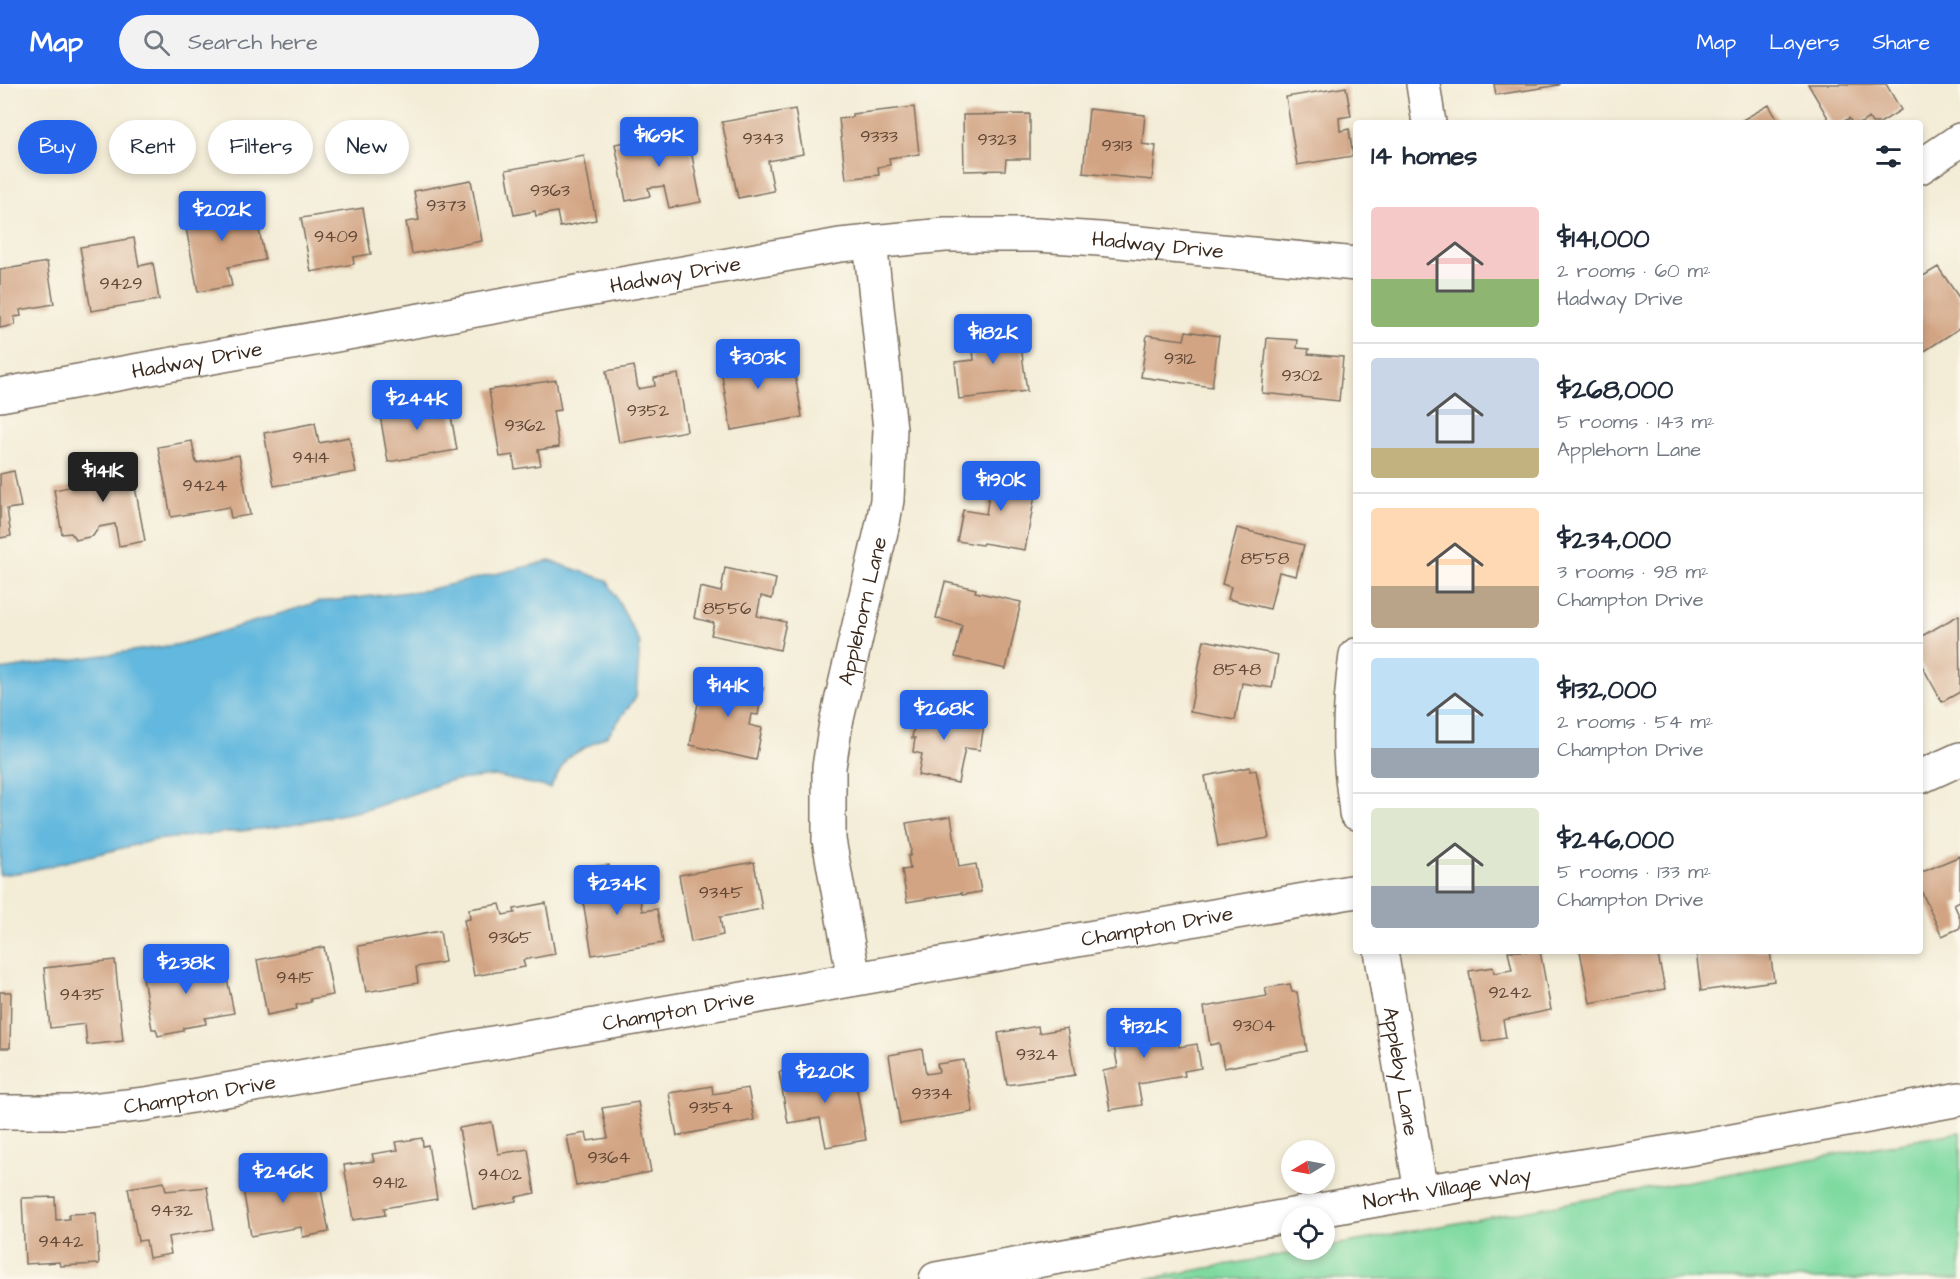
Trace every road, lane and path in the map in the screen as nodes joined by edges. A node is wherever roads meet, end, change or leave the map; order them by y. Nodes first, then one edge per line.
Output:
1 (1423, 84) edge
2 (1429, 120) edge
3 (1960, 140) edge
4 (1923, 166) edge
5 (870, 241) junction
6 (1353, 264) edge
7 (0, 395) edge
8 (1353, 680) edge
9 (1960, 759) edge
10 (1923, 776) edge
11 (1353, 785) edge
12 (1353, 892) edge
13 (1381, 954) edge
14 (854, 979) junction
15 (1960, 1099) edge
16 (0, 1112) edge
17 (1421, 1192) junction
18 (936, 1279) edge

1 - 2 street
3 - 4 street
5 - 6 street, Hadway Drive
5 - 7 street, Hadway Drive
5 - 14 street, Applehorn Lane
8 - 11 street
9 - 10 street
12 - 14 street, Champton Drive
13 - 17 street, Appleby Lane
14 - 16 street, Champton Drive
15 - 17 street, North Village Way
17 - 18 street, North Village Way

